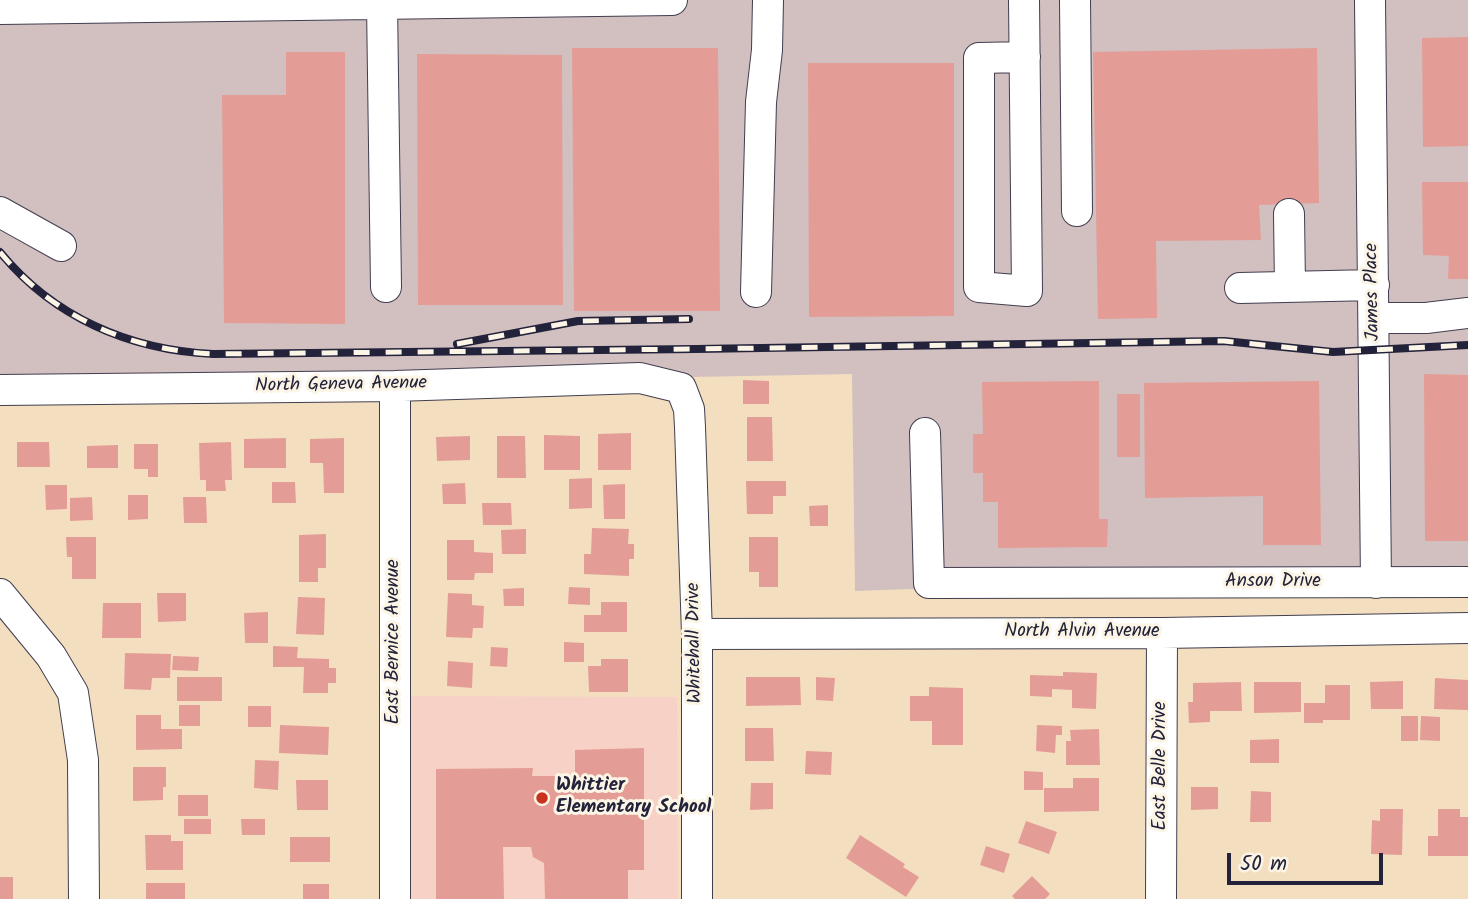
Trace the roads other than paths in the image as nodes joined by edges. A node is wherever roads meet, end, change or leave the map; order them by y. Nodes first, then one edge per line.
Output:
1 (672, 0) edge
2 (768, 0) edge
3 (1024, 0) edge
4 (1075, 0) edge
5 (1370, 0) edge
6 (509, 1) edge
7 (551, 1) edge
8 (298, 3) edge
9 (58, 4) edge
10 (382, 4) junction
11 (0, 9) edge
12 (1024, 57) junction
13 (1077, 211) dead end
14 (0, 212) edge
15 (1289, 214) dead end
16 (61, 246) dead end
17 (1374, 285) junction
18 (386, 287) dead end
19 (1290, 287) junction
20 (1240, 288) dead end
21 (756, 292) dead end
22 (1468, 313) edge
23 (1374, 318) junction
24 (395, 386) junction
25 (681, 388) joint
26 (0, 390) edge
27 (925, 433) dead end
28 (1376, 583) junction
29 (1468, 583) edge
30 (0, 594) edge
31 (1468, 628) edge
32 (1162, 633) junction
33 (697, 634) junction
34 (84, 899) edge
35 (395, 899) edge
36 (697, 899) edge
37 (1161, 899) edge

1 - 7 street
2 - 21 street
3 - 12 street
4 - 13 street
5 - 17 street, James Place
6 - 7 street
6 - 10 street
8 - 9 street
8 - 10 street
9 - 11 street
10 - 18 street
12 - 12 street
14 - 16 street
15 - 19 street
17 - 19 street
17 - 23 street, James Place
19 - 20 street
22 - 23 street
23 - 28 street, James Place
24 - 25 street, North Geneva Avenue
24 - 26 street, North Geneva Avenue
24 - 35 street, East Bernice Avenue
25 - 33 street, Whitehall Drive
27 - 28 street, Anson Drive
28 - 29 street, Anson Drive
30 - 34 street
31 - 32 street, North Alvin Avenue
32 - 33 street, North Alvin Avenue
32 - 37 street, East Belle Drive
33 - 36 street, Whitehall Drive

